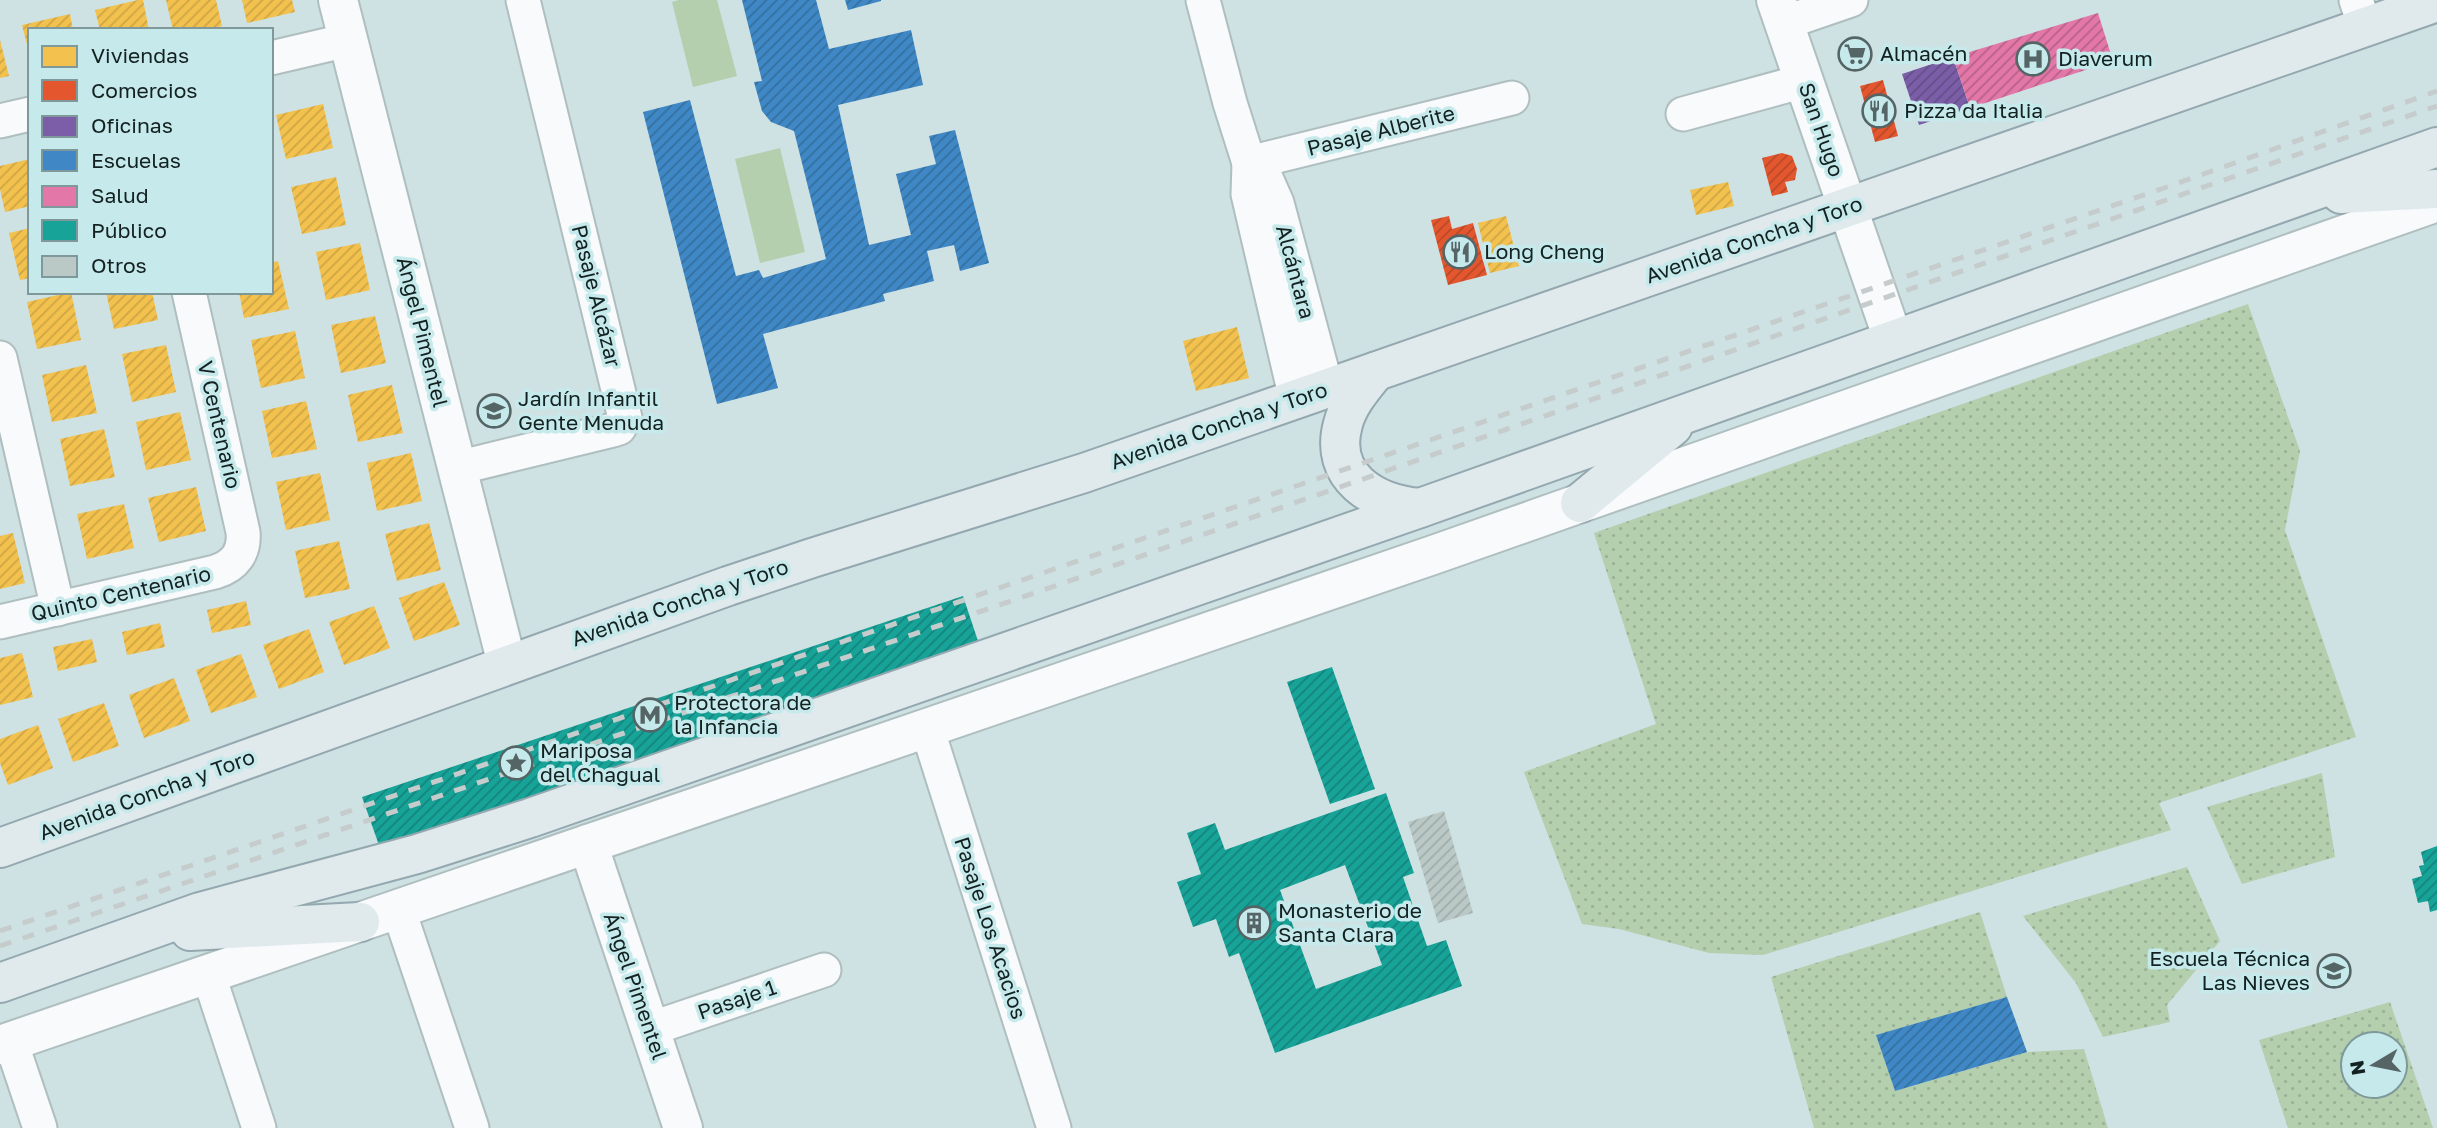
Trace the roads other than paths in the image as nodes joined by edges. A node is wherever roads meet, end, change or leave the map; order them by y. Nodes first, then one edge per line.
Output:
1 (338, 0) edge
2 (523, 0) edge
3 (1203, 0) edge
4 (1851, 0) edge
5 (2437, 2) edge
6 (1780, 11) edge
7 (2360, 14) edge
8 (348, 40) junction
9 (273, 58) edge
10 (1804, 81) junction
11 (1512, 98) dead end
12 (28, 114) edge
13 (1683, 114) dead end
14 (0, 121) edge
15 (2437, 147) edge
16 (1249, 163) junction
17 (2437, 189) edge
18 (2297, 196) junction
19 (2437, 202) edge
20 (1849, 207) junction
21 (189, 294) edge
22 (1893, 339) junction
23 (0, 358) edge
24 (1375, 372) junction
25 (1312, 394) junction
26 (1692, 410) junction
27 (457, 468) junction
28 (1580, 503) junction
29 (1420, 508) junction
30 (237, 558) joint
31 (58, 609) junction
32 (0, 622) edge
33 (507, 664) junction
34 (926, 728) junction
35 (587, 844) junction
36 (0, 848) edge
37 (398, 908) junction
38 (360, 922) junction
39 (135, 934) junction
40 (824, 970) dead end
41 (208, 973) junction
42 (0, 983) edge
43 (650, 1029) junction
44 (5, 1043) edge
45 (40, 1128) edge
46 (259, 1128) edge
47 (472, 1128) edge
48 (683, 1128) edge
49 (1054, 1128) edge

1 - 8 street, Ángel Pimentel
2 - 27 street, Pasaje Alcázar
3 - 16 street, Alcántara
4 - 6 street
5 - 7 main road, Avenida Concha y Toro
6 - 10 street, San Hugo
7 - 20 main road, Avenida Concha y Toro
8 - 9 street
8 - 27 street, Ángel Pimentel
10 - 13 street
10 - 20 street, San Hugo
11 - 16 street, Pasaje Alberite
12 - 14 street
15 - 18 main road
16 - 25 street, Alcántara
17 - 18 main road
18 - 22 main road
19 - 28 street
20 - 22 street, San Hugo
20 - 24 main road, Avenida Concha y Toro
21 - 30 street, V Centenario
22 - 26 main road
23 - 31 street
24 - 25 main road, Avenida Concha y Toro
24 - 29 main road
25 - 33 main road, Avenida Concha y Toro
26 - 28 main road
26 - 29 main road
27 - 33 street, Ángel Pimentel
28 - 34 street
29 - 39 main road
30 - 31 street, Quinto Centenario
31 - 32 street, Quinto Centenario
33 - 36 main road, Avenida Concha y Toro
34 - 35 street
34 - 49 street, Pasaje Los Acacios
35 - 37 street
35 - 43 street, Ángel Pimentel
37 - 38 street
37 - 47 street
38 - 39 main road
38 - 41 street
39 - 42 main road
40 - 43 street, Pasaje 1
41 - 44 street
41 - 46 street
43 - 48 street, Ángel Pimentel
44 - 45 street

